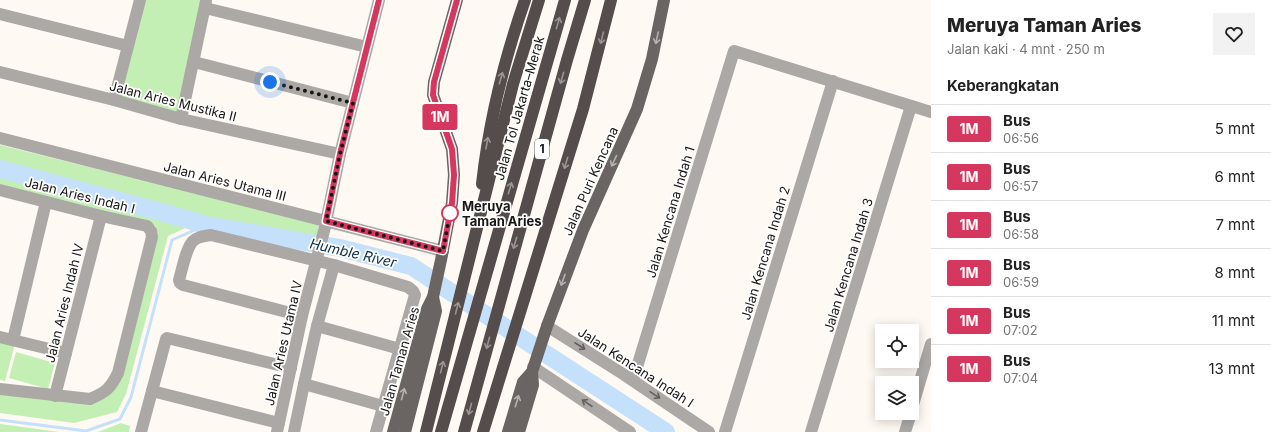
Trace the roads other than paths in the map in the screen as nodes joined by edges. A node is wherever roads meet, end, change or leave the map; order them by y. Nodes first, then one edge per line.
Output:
1 (140, 0) edge
2 (379, 0) edge
3 (457, 0) edge
4 (525, 0) edge
5 (539, 0) edge
6 (565, 0) edge
7 (585, 0) edge
8 (611, 0) edge
9 (664, 0) edge
10 (206, 4) edge
11 (0, 14) edge
12 (128, 46) junction
13 (367, 47) junction
14 (194, 62) junction
15 (0, 72) edge
16 (833, 81) junction
17 (114, 100) junction
18 (353, 103) junction
19 (911, 106) junction
20 (931, 112) edge
21 (181, 119) junction
22 (0, 138) edge
23 (340, 154) junction
24 (0, 190) edge
25 (46, 202) junction
26 (100, 216) junction
27 (478, 223) junction
28 (326, 224) junction
29 (442, 256) junction
30 (317, 257) junction
31 (334, 265) junction
32 (433, 295) junction
33 (302, 316) junction
34 (317, 326) junction
35 (545, 330) junction
36 (0, 337) edge
37 (13, 340) junction
38 (931, 344) edge
39 (400, 349) junction
40 (66, 353) junction
41 (533, 367) junction
42 (290, 368) junction
43 (633, 380) junction
44 (304, 384) junction
45 (919, 384) edge
46 (0, 389) edge
47 (152, 391) junction
48 (55, 396) junction
49 (383, 406) junction
50 (909, 420) edge
51 (278, 427) edge
52 (626, 431) edge
53 (141, 432) edge
54 (294, 432) edge
55 (376, 432) edge
56 (393, 432) edge
57 (404, 432) edge
58 (426, 432) edge
59 (441, 432) edge
60 (464, 432) edge
61 (483, 432) edge
62 (508, 432) edge
63 (519, 432) edge
64 (709, 432) edge
65 (725, 432) edge
66 (811, 432) edge
67 (905, 432) edge

1 - 12 street
2 - 13 street, Jalan Aries Utama IV
3 - 29 main road, Jalan Taman Aries
27 -> 4 highway
5 - 27 highway
59 -> 6 highway, Jalan Tol Jakarta–Merak / 1
7 -> 60 highway, 1
8 -> 61 highway
9 -> 35 main road, Jalan Puri Kencana
10 - 13 street
10 - 14 street
11 - 12 street
12 - 17 street
13 - 18 street, Jalan Aries Utama IV
14 - 18 street
14 - 21 street
15 - 17 street, Jalan Aries Mustika II
16 - 19 street
16 - 43 street, Jalan Kencana Indah 1
16 - 65 street, Jalan Kencana Indah 2
17 - 21 street, Jalan Aries Mustika II
18 - 23 street, Jalan Aries Utama IV
19 - 20 street
19 - 66 street, Jalan Kencana Indah 3
21 - 23 street, Jalan Aries Mustika II
22 - 28 street, Jalan Aries Utama III
23 - 28 street, Jalan Aries Utama IV
24 - 25 street, Jalan Aries Indah I
25 - 26 street, Jalan Aries Indah I
25 - 37 street
26 - 40 street, Jalan Aries Indah IV
26 - 48 street, Jalan Aries Indah I
58 -> 27 highway
28 - 29 street, Jalan Aries Utama III
28 - 30 street, Jalan Aries Utama IV
29 - 32 main road, Jalan Taman Aries
30 - 31 street
30 - 33 street, Jalan Aries Utama IV
30 - 33 street
31 - 34 street
31 - 39 street
56 -> 32 main road, Jalan Taman Aries
32 - 57 main road, Jalan Taman Aries
33 - 42 street, Jalan Aries Utama IV
34 - 39 street
34 - 44 street
35 - 41 main road, Jalan Puri Kencana
35 -> 43 street, Jalan Kencana Indah I
36 - 37 street
37 - 40 street
38 - 45 street
39 - 49 street
40 - 48 street, Jalan Aries Indah IV
52 -> 41 street
62 -> 41 main road, Jalan Puri Kencana
41 - 63 main road, Jalan Puri Kencana
42 - 47 street
42 - 51 street, Jalan Aries Utama IV
43 -> 64 street, Jalan Kencana Indah I
44 - 49 street
44 - 54 street
46 - 48 street
47 - 51 street
47 - 53 street
49 - 55 street
50 - 67 street

